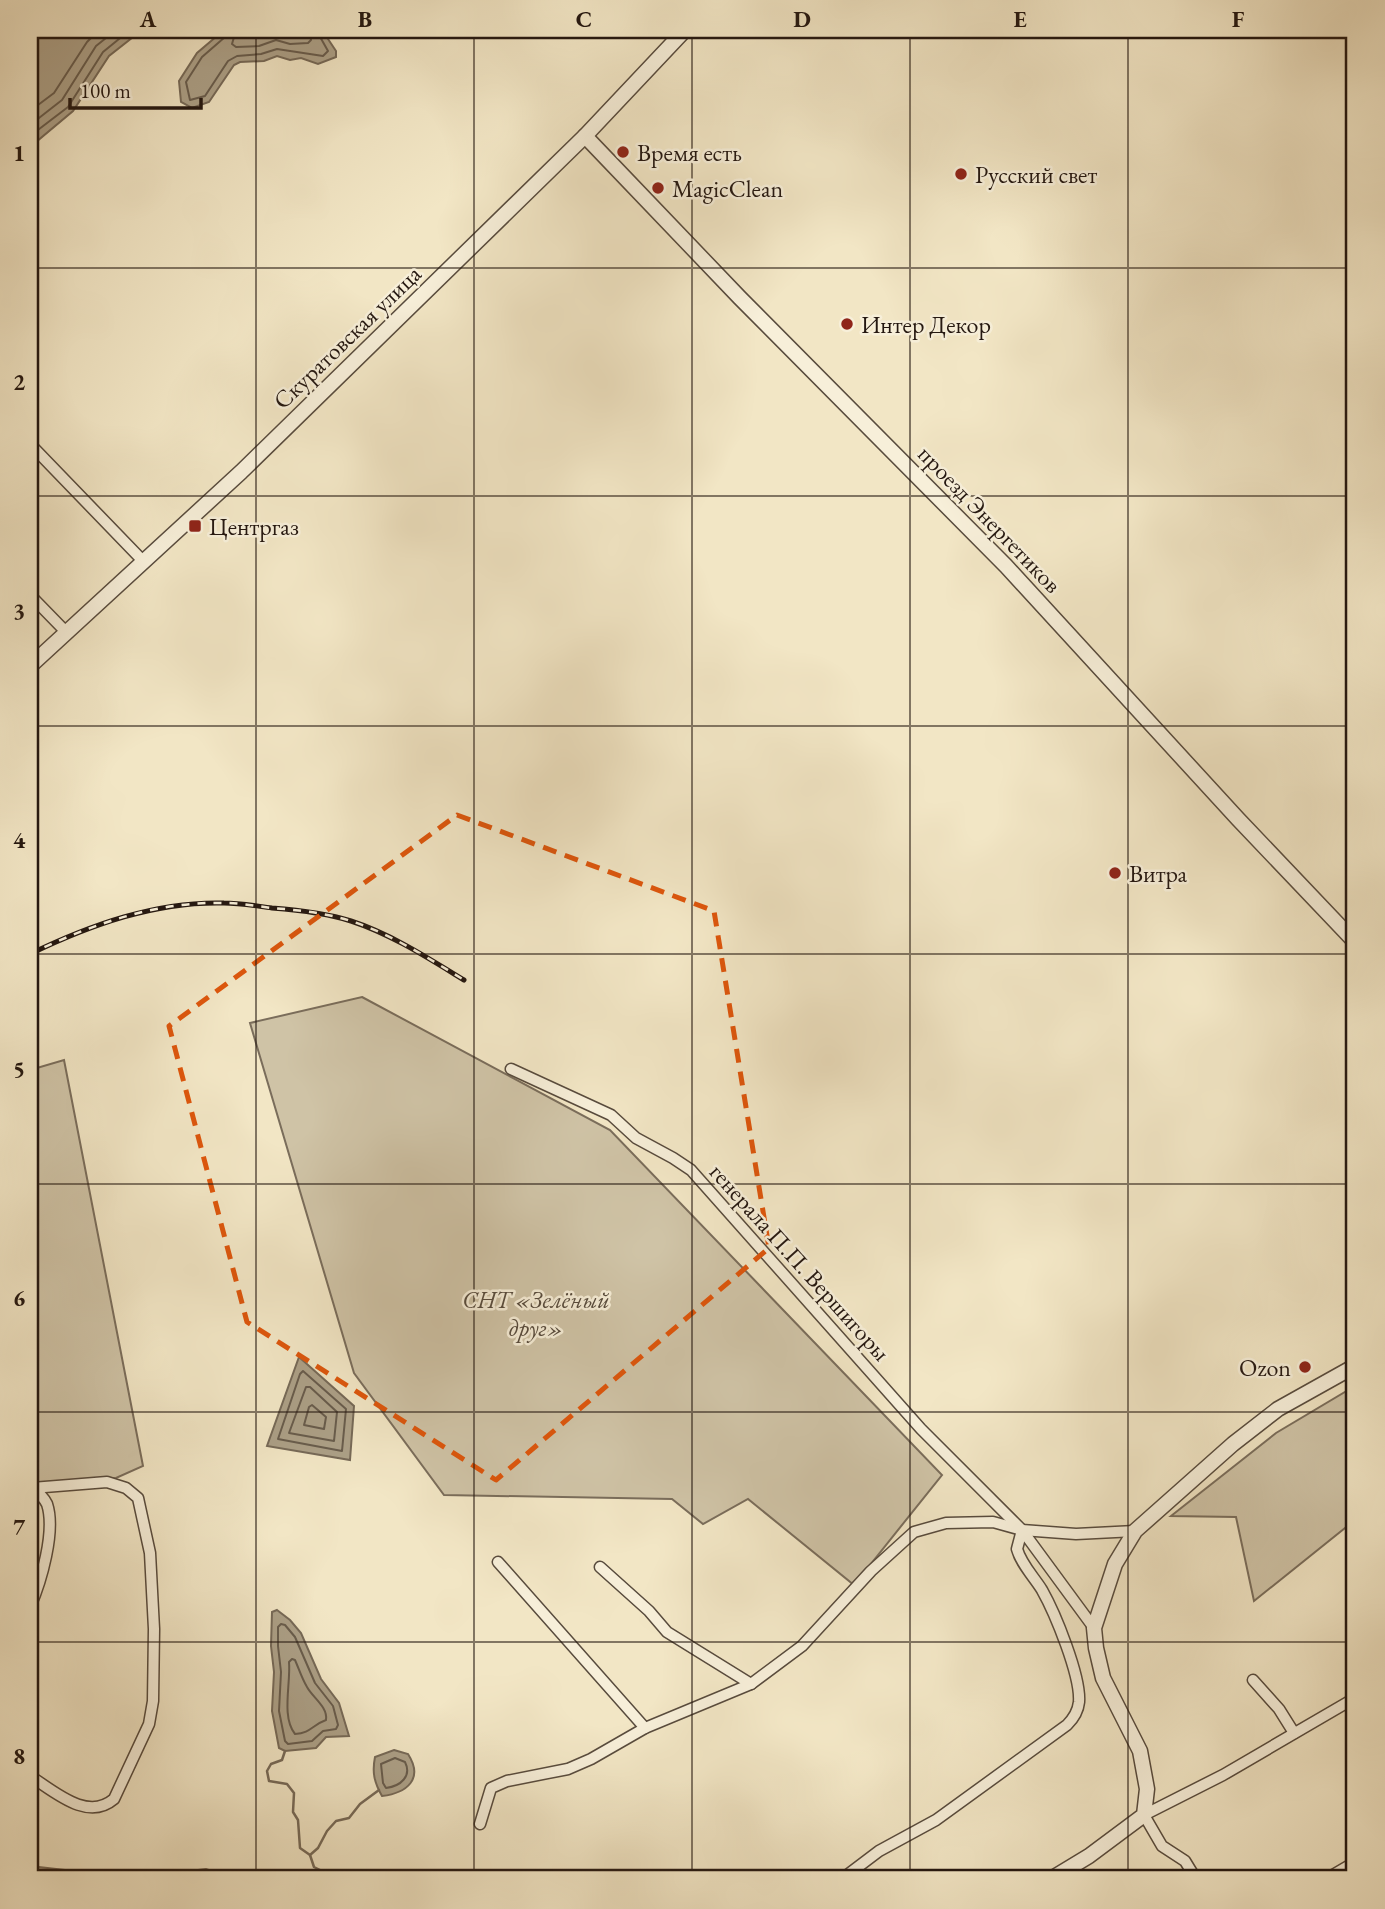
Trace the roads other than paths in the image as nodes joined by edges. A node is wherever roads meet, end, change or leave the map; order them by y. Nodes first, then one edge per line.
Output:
1 (685, 30) edge
2 (584, 136) junction
3 (30, 444) edge
4 (144, 562) junction
5 (30, 596) edge
6 (67, 633) junction
7 (30, 666) edge
8 (1355, 942) edge
9 (511, 1069) dead end
10 (1355, 1366) edge
11 (1022, 1531) junction
12 (1135, 1531) junction
13 (498, 1562) dead end
14 (600, 1567) dead end
15 (30, 1607) edge
16 (1094, 1628) junction
17 (1253, 1680) dead end
18 (751, 1684) junction
19 (1355, 1698) edge
20 (645, 1728) junction
21 (1294, 1733) junction
22 (30, 1776) edge
23 (1144, 1815) junction
24 (480, 1824) dead end
25 (1355, 1862) edge
26 (842, 1879) edge
27 (1051, 1879) edge
28 (1196, 1879) edge
29 (1326, 1879) edge

1 - 2 street, Скуратовская улица
2 - 4 street, Скуратовская улица
2 - 8 street, проезд Энергетиков
3 - 4 street
4 - 6 street, Скуратовская улица
5 - 6 street
6 - 7 street, Скуратовская улица
9 - 11 street, генерала П.П. Вершигоры
10 - 12 street
11 - 12 street
11 - 16 street, генерала П.П. Вершигоры
11 - 18 street
11 - 26 street
12 - 16 street
13 - 20 street
14 - 18 street
15 - 22 street
16 - 23 street
17 - 21 street
18 - 20 street
19 - 21 street
20 - 24 street
21 - 23 street
23 - 27 street
23 - 28 street
25 - 29 street

